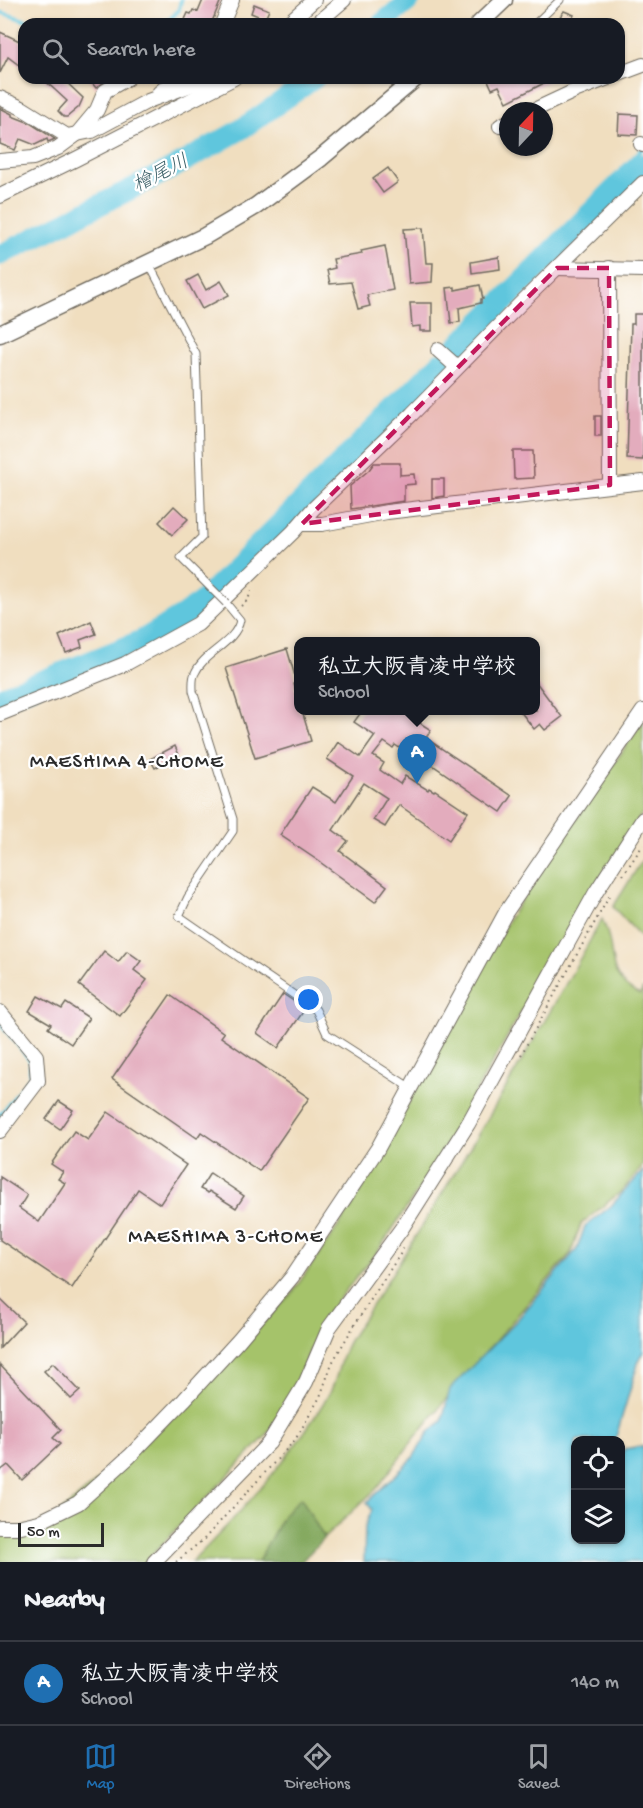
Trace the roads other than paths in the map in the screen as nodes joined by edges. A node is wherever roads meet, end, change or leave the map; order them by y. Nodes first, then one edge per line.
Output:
1 (232, 0) edge
2 (314, 0) edge
3 (344, 0) edge
4 (504, 0) edge
5 (560, 0) edge
6 (224, 18) edge
7 (294, 18) edge
8 (323, 18) edge
9 (485, 18) edge
10 (541, 18) edge
11 (643, 65) edge
12 (625, 72) edge
13 (117, 84) edge
14 (169, 84) edge
15 (194, 84) edge
16 (222, 84) edge
17 (409, 84) edge
18 (592, 84) edge
19 (0, 98) edge
20 (148, 101) junction
21 (551, 102) edge
22 (77, 134) junction
23 (0, 161) edge
24 (643, 183) edge
25 (0, 196) edge
26 (149, 264) junction
27 (557, 268) junction
28 (609, 268) junction
29 (643, 270) edge
30 (0, 334) edge
31 (438, 350) dead end
32 (457, 367) junction
33 (643, 482) edge
34 (610, 485) junction
35 (302, 524) junction
36 (643, 711) edge
37 (0, 714) edge
38 (643, 819) edge
39 (0, 1012) edge
40 (411, 1088) junction
41 (0, 1131) edge
42 (0, 1527) edge
43 (154, 1562) edge

1 - 6 street
2 - 7 street
3 - 8 street
4 - 9 street
5 - 10 lane
11 - 12 street
13 - 22 street
14 - 20 street
15 - 20 street
16 - 25 street
17 - 26 street
18 - 21 street
19 - 22 street
20 - 22 street
22 - 23 street
24 - 27 street
26 - 30 street
26 - 40 lane, bridge
27 - 28 street
27 - 32 street
28 - 29 street
28 - 34 street
31 - 32 street
32 - 35 street
33 - 34 street
34 - 35 street
35 - 37 street
36 - 40 street
38 - 43 street
39 - 41 street
40 - 42 street

